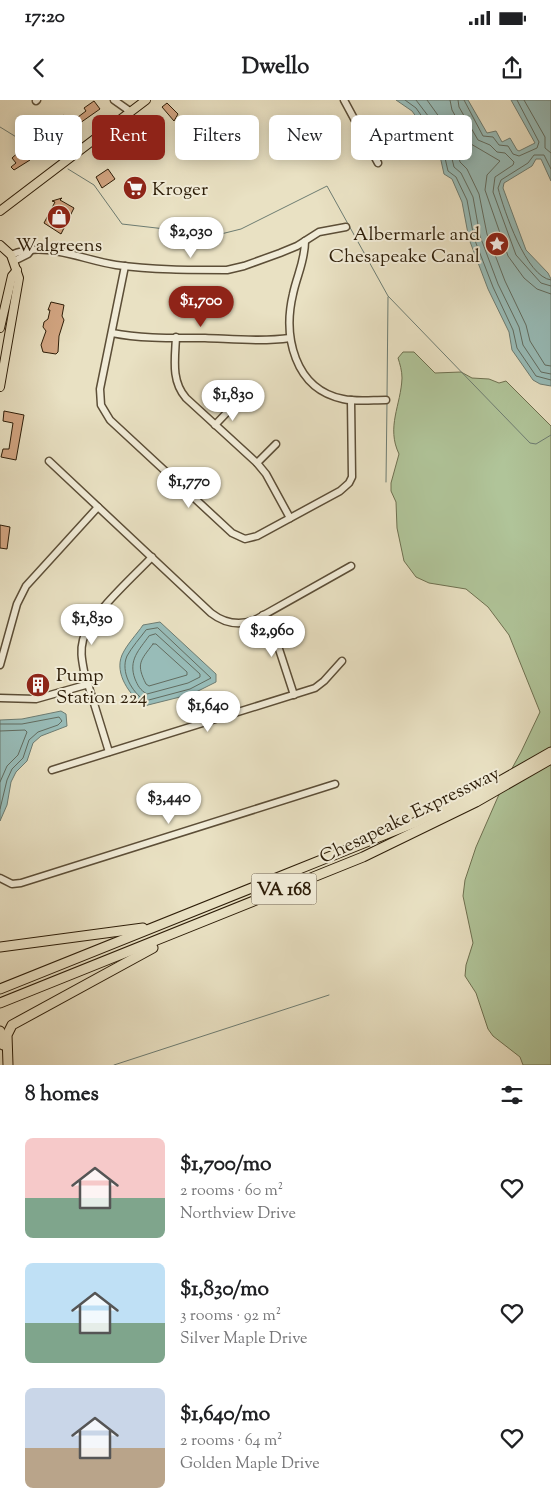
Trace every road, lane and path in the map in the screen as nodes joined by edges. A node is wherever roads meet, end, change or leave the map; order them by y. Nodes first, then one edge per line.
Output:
1 (114, 100) edge
2 (146, 100) edge
3 (344, 100) edge
4 (131, 112) junction
5 (378, 163) dead end
6 (0, 211) edge
7 (346, 227) dead end
8 (0, 237) edge
9 (305, 241) junction
10 (0, 245) edge
11 (12, 257) junction
12 (125, 266) junction
13 (17, 270) junction
14 (10, 287) junction
15 (0, 328) edge
16 (112, 333) junction
17 (176, 337) junction
18 (290, 338) junction
19 (8, 346) junction
20 (0, 388) edge
21 (350, 400) junction
22 (386, 400) dead end
23 (235, 404) dead end
24 (215, 425) junction
25 (276, 444) dead end
26 (49, 461) dead end
27 (257, 463) junction
28 (98, 507) junction
29 (290, 518) junction
30 (152, 557) junction
31 (351, 566) dead end
32 (263, 615) junction
33 (342, 661) dead end
34 (0, 664) edge
35 (89, 684) junction
36 (294, 695) junction
37 (0, 698) edge
38 (109, 752) junction
39 (551, 752) edge
40 (551, 760) edge
41 (52, 770) dead end
42 (335, 784) dead end
43 (0, 878) edge
44 (212, 905) junction
45 (180, 932) junction
46 (0, 947) edge
47 (1, 987) edge
48 (4, 1002) edge
49 (48, 1004) junction
50 (0, 1029) edge
51 (8, 1065) edge

1 - 4 street
2 - 4 main road
3 - 5 street
4 - 6 main road
7 - 9 street
8 - 11 main road
9 - 12 street
9 - 18 street
10 - 11 main road
11 - 12 street
11 - 13 main road
12 - 16 street
13 - 14 main road
13 - 19 main road
14 - 15 main road
14 - 19 main road
16 - 17 street
16 - 29 street
17 - 18 street
17 - 24 street
18 - 21 street
19 - 20 main road
21 - 22 street
21 - 29 street
23 - 24 street
24 - 27 street
25 - 27 street
26 - 28 street
27 - 29 street
28 - 30 street
28 - 34 street
30 - 32 street
30 - 35 street
31 - 32 street
32 - 36 street
33 - 36 street
35 - 37 street
35 - 38 street
36 - 38 street
38 - 41 street
39 - 44 highway, Chesapeake Expressway / VA 168
40 - 45 highway, Chesapeake Expressway / VA 168
42 - 43 street
44 - 46 highway
44 - 47 highway, Chesapeake Expressway / VA 168
45 - 48 highway, Chesapeake Expressway / VA 168
45 - 49 highway
49 - 50 highway
49 - 51 highway
50 - 51 highway

